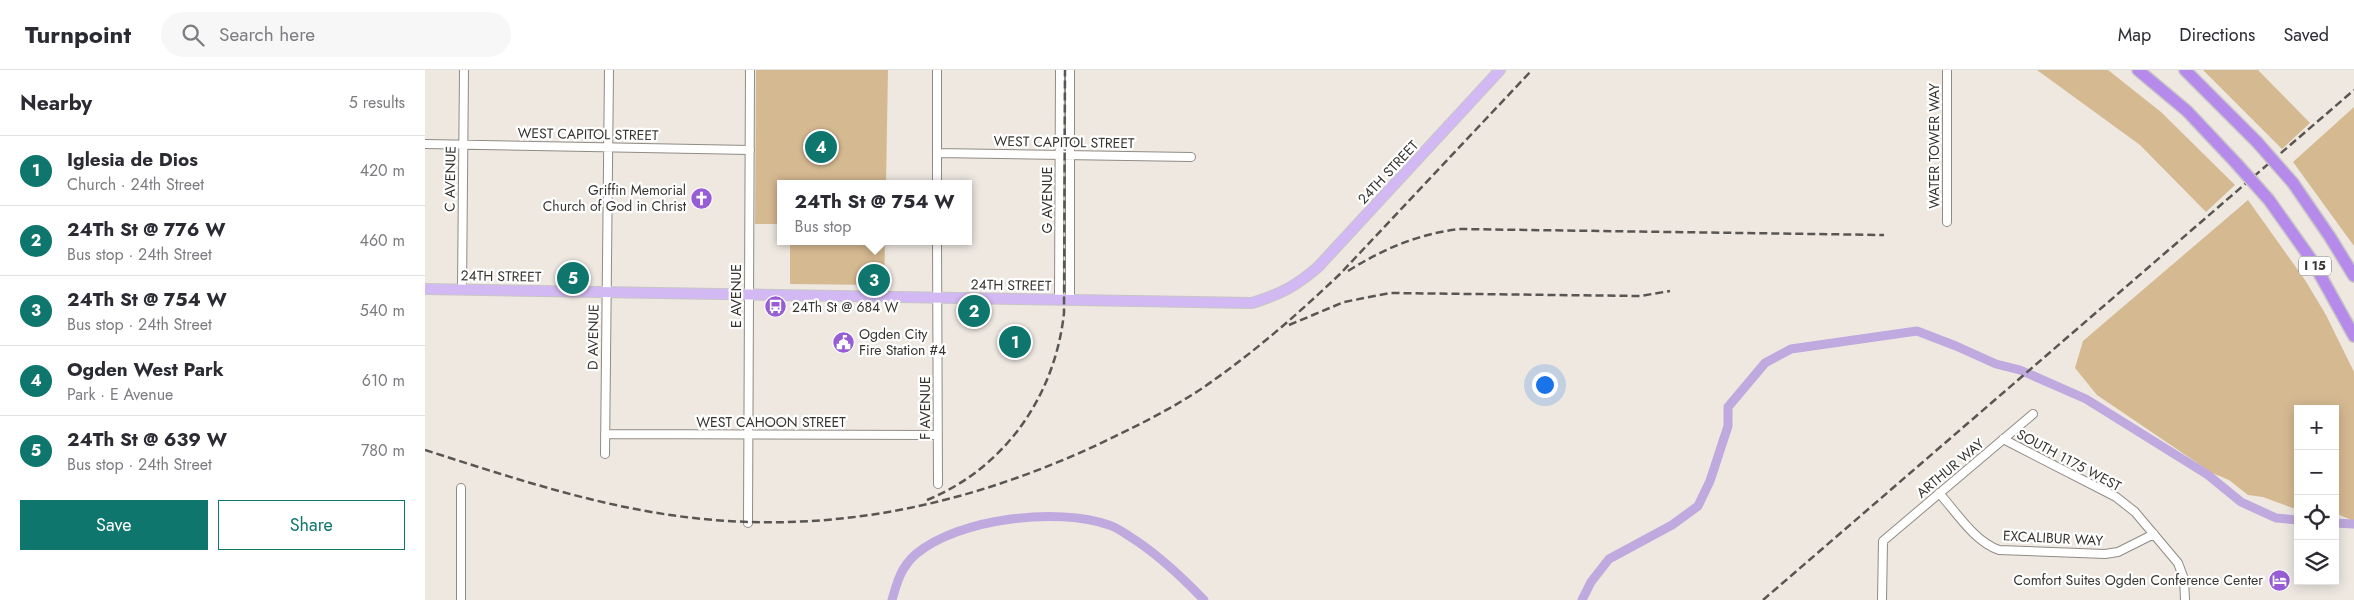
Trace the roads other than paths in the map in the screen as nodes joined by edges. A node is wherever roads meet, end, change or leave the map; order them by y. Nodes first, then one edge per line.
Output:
1 (464, 70) edge
2 (609, 70) edge
3 (750, 70) edge
4 (937, 70) edge
5 (1060, 70) edge
6 (1070, 70) edge
7 (1500, 70) edge
8 (1947, 70) edge
9 (2138, 70) edge
10 (2185, 70) edge
11 (425, 144) edge
12 (463, 145) junction
13 (608, 147) junction
14 (750, 150) junction
15 (937, 153) junction
16 (1060, 154) junction
17 (1070, 154) junction
18 (1191, 157) dead end
19 (937, 180) edge
20 (1947, 222) dead end
21 (937, 245) edge
22 (2354, 276) edge
23 (425, 288) edge
24 (462, 289) junction
25 (606, 292) junction
26 (749, 294) junction
27 (937, 297) junction
28 (1059, 299) junction
29 (1070, 299) junction
30 (2354, 336) edge
31 (2033, 414) dead end
32 (605, 434) junction
33 (748, 434) junction
34 (937, 435) junction
35 (2003, 439) junction
36 (605, 454) dead end
37 (938, 484) dead end
38 (461, 488) dead end
39 (1939, 493) junction
40 (748, 523) dead end
41 (2154, 534) junction
42 (461, 600) edge
43 (1882, 600) edge
44 (2185, 600) edge

1 - 12 street, C AVENUE
2 - 13 street, D AVENUE
3 - 14 street, E AVENUE
4 - 15 street
5 - 16 street, G AVENUE
6 - 17 street, G AVENUE
7 - 29 main road, 24TH STREET
8 - 20 street, WATER TOWER WAY
9 - 30 highway, I 15, bridge
10 - 22 highway, I 15, bridge
11 - 12 street, WEST CAPITOL STREET
12 - 13 street, WEST CAPITOL STREET
12 - 24 street, C AVENUE
13 - 14 street, WEST CAPITOL STREET
13 - 25 street, D AVENUE
14 - 26 street, E AVENUE
15 - 16 street, WEST CAPITOL STREET
15 - 19 street
16 - 17 street, WEST CAPITOL STREET
16 - 28 street, G AVENUE
17 - 18 street, WEST CAPITOL STREET
17 - 29 street, G AVENUE
21 - 27 street, F AVENUE
23 - 24 main road, 24TH STREET
24 - 25 main road, 24TH STREET
25 - 26 main road, 24TH STREET
25 - 32 street, D AVENUE
26 - 27 main road, 24TH STREET
26 - 33 street, E AVENUE
27 - 28 main road, 24TH STREET
27 - 34 street, F AVENUE
28 - 29 main road, 24TH STREET
31 - 35 street, ARTHUR WAY
32 - 33 street, WEST CAHOON STREET
32 - 36 street, D AVENUE
33 - 34 street, WEST CAHOON STREET
33 - 40 street, E AVENUE
34 - 37 street, F AVENUE
35 - 39 street, ARTHUR WAY
35 - 41 street, SOUTH 1175 WEST
38 - 42 street
39 - 41 street, EXCALIBUR WAY
39 - 43 street, ARTHUR WAY
41 - 44 street, SOUTH 1175 WEST

